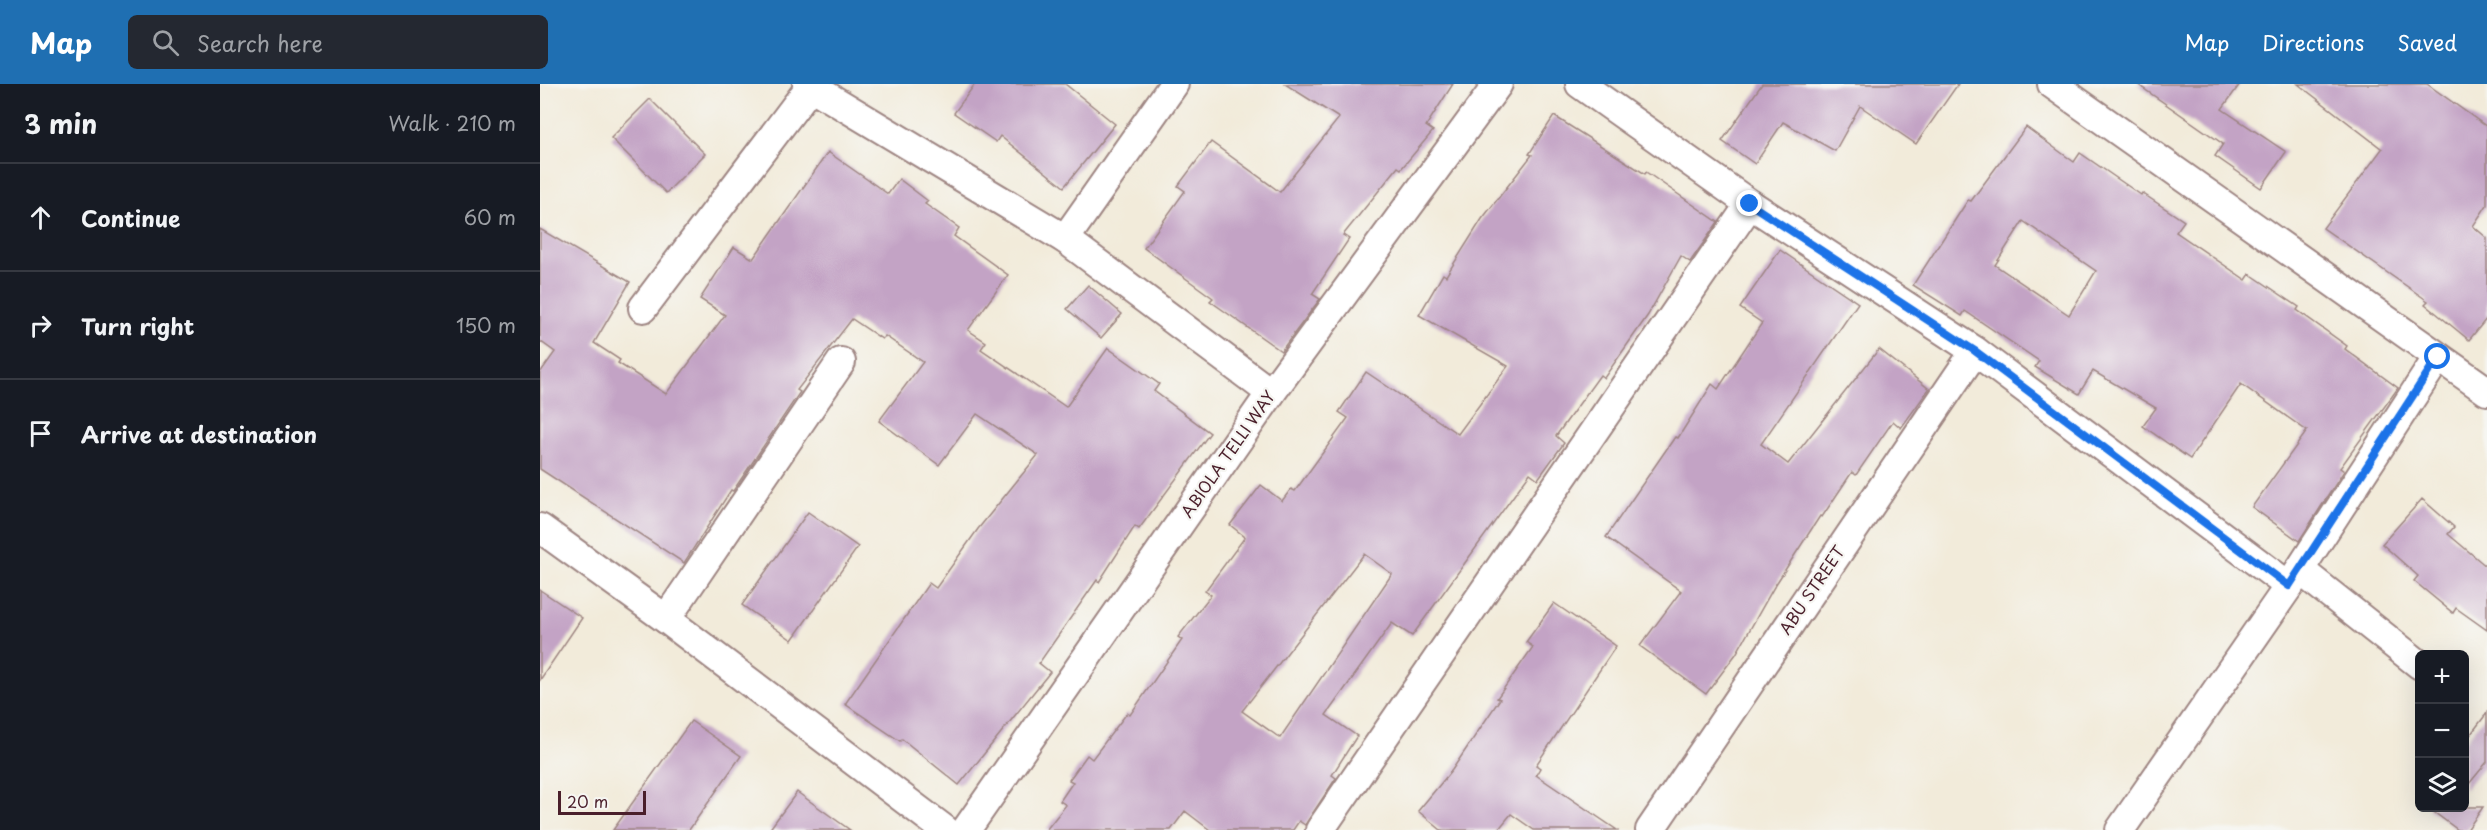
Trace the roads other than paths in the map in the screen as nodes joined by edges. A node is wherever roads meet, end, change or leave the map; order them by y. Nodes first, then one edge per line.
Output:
1 (1174, 84) edge
2 (1498, 84) edge
3 (1580, 84) edge
4 (2052, 84) edge
5 (808, 85) edge
6 (1750, 204) junction
7 (1065, 239) junction
8 (643, 308) dead end
9 (1975, 351) junction
10 (2438, 357) junction
11 (840, 362) dead end
12 (2487, 391) edge
13 (1271, 393) junction
14 (540, 528) edge
15 (2295, 578) junction
16 (666, 619) junction
17 (2415, 662) edge
18 (945, 830) edge
19 (966, 830) edge
20 (1320, 830) edge
21 (1650, 830) edge
22 (2120, 830) edge

1 - 7 street
2 - 13 street, ABIOLA TELLI WAY
3 - 6 street
4 - 10 street
5 - 7 street
5 - 8 street
6 - 9 street
6 - 20 street
7 - 13 street
9 - 15 street
9 - 21 street, ABU STREET
10 - 12 street
10 - 15 street
11 - 16 street
13 - 19 street, ABIOLA TELLI WAY
14 - 16 street
15 - 17 street
15 - 22 street
16 - 18 street

